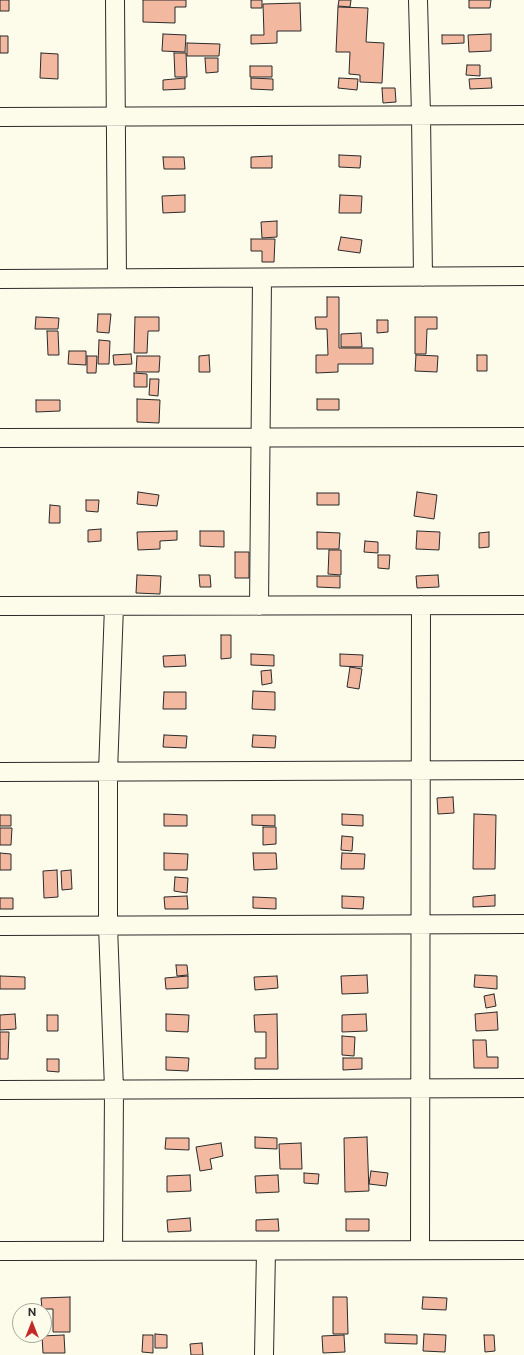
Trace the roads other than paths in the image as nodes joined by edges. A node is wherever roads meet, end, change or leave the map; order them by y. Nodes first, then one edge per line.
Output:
1 (115, 0) edge
2 (418, 0) edge
3 (421, 115) junction
4 (524, 115) edge
5 (117, 116) junction
6 (0, 117) edge
7 (524, 276) edge
8 (423, 277) junction
9 (0, 278) edge
10 (117, 278) junction
11 (262, 278) junction
12 (260, 437) junction
13 (524, 437) edge
14 (0, 438) edge
15 (421, 605) junction
16 (524, 605) edge
17 (0, 606) edge
18 (114, 606) junction
19 (259, 606) junction
20 (524, 770) edge
21 (421, 771) junction
22 (0, 772) edge
23 (108, 772) junction
24 (524, 924) edge
25 (421, 925) junction
26 (0, 926) edge
27 (108, 926) junction
28 (420, 1088) junction
29 (524, 1088) edge
30 (114, 1089) junction
31 (0, 1090) edge
32 (420, 1250) junction
33 (524, 1250) edge
34 (0, 1251) edge
35 (113, 1251) junction
36 (266, 1251) junction
37 (264, 1355) edge

1 - 5 street
2 - 3 street
3 - 4 street
3 - 5 street
3 - 8 street
5 - 6 street
5 - 10 street
7 - 8 street
8 - 11 street
9 - 10 street
10 - 11 street
11 - 12 street
12 - 13 street
12 - 14 street
12 - 19 street
15 - 16 street
15 - 19 street
15 - 21 street
17 - 18 street
18 - 19 street
18 - 23 street
20 - 21 street
21 - 23 street
21 - 25 street
22 - 23 street
23 - 27 street
24 - 25 street
25 - 27 street
25 - 28 street
26 - 27 street
27 - 30 street
28 - 29 street
28 - 30 street
28 - 32 street
30 - 31 street
30 - 35 street
32 - 33 street
32 - 36 street
34 - 35 street
35 - 36 street
36 - 37 street

